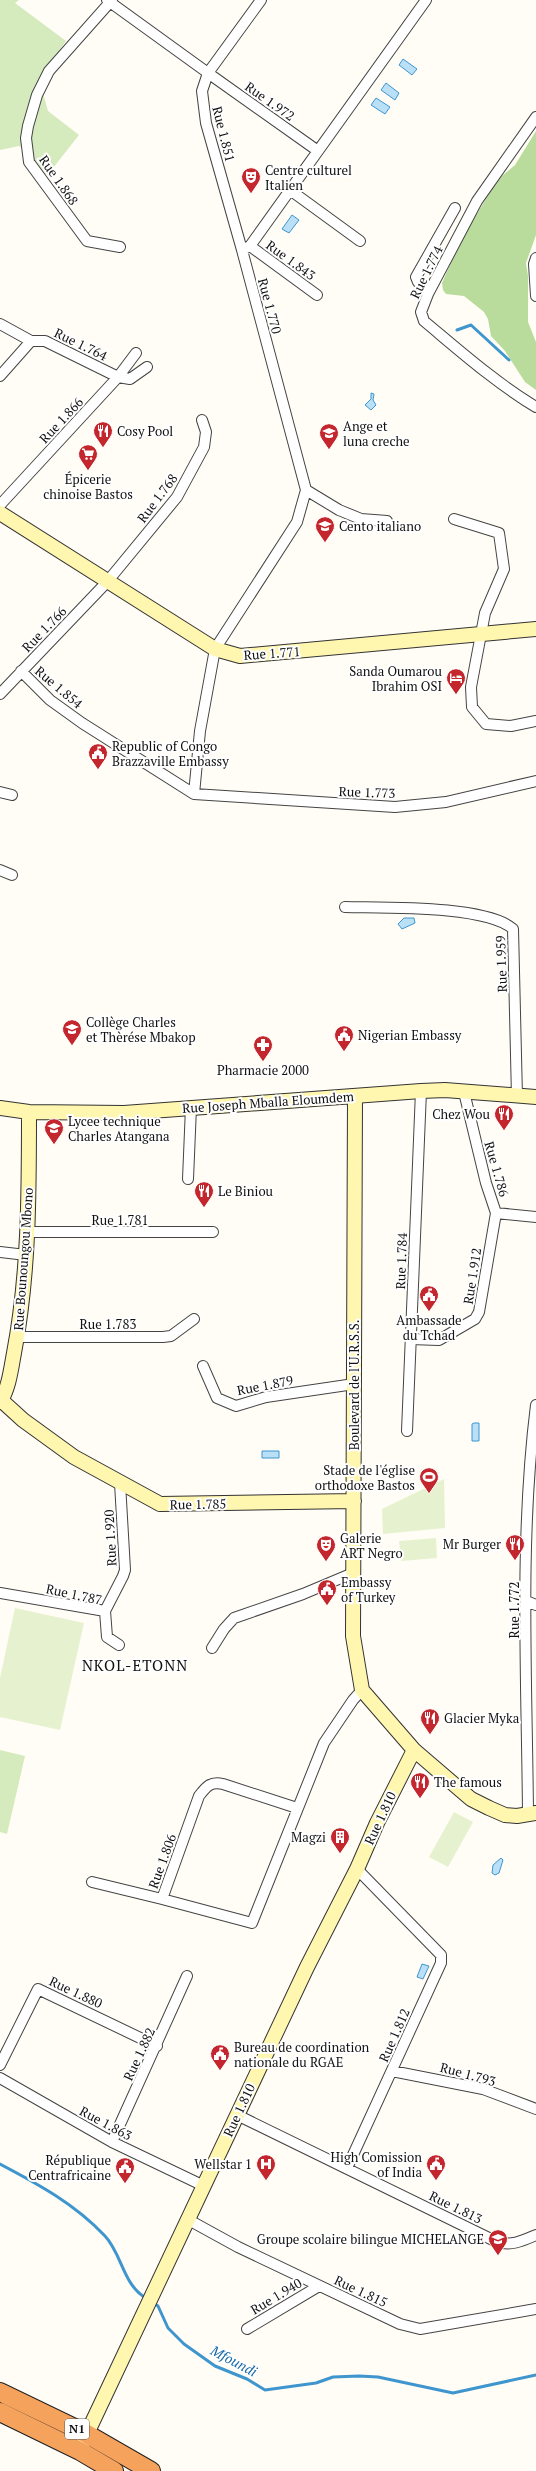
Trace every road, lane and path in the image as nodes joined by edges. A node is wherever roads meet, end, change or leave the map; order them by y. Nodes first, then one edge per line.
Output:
1 (261, 0) edge
2 (426, 0) edge
3 (110, 1) edge
4 (208, 73) junction
5 (536, 117) edge
6 (318, 151) junction
7 (290, 190) junction
8 (455, 208) dead end
9 (360, 241) dead end
10 (120, 247) dead end
11 (246, 248) junction
12 (536, 258) edge
13 (430, 289) junction
14 (317, 294) dead end
15 (536, 296) edge
16 (0, 324) edge
17 (31, 341) junction
18 (136, 353) dead end
19 (147, 367) dead end
20 (0, 376) edge
21 (118, 377) junction
22 (536, 406) edge
23 (202, 420) dead end
24 (306, 490) junction
25 (0, 505) edge
26 (0, 513) edge
27 (454, 519) dead end
28 (387, 521) dead end
29 (108, 582) junction
30 (536, 630) edge
31 (479, 635) junction
32 (215, 649) junction
33 (21, 671) junction
34 (0, 694) edge
35 (536, 721) edge
36 (82, 723) joint
37 (536, 781) edge
38 (0, 792) edge
39 (194, 794) junction
40 (12, 796) dead end
41 (0, 870) edge
42 (12, 875) dead end
43 (345, 907) dead end
44 (421, 1091) junction
45 (464, 1092) junction
46 (355, 1096) junction
47 (517, 1096) junction
48 (536, 1097) edge
49 (191, 1107) junction
50 (0, 1108) edge
51 (29, 1112) junction
52 (188, 1179) dead end
53 (496, 1213) junction
54 (536, 1217) edge
55 (27, 1232) junction
56 (213, 1232) dead end
57 (0, 1252) edge
58 (26, 1255) junction
59 (194, 1319) dead end
60 (17, 1337) junction
61 (410, 1339) junction
62 (203, 1366) dead end
63 (354, 1384) junction
64 (1, 1401) edge
65 (536, 1405) edge
66 (406, 1431) dead end
67 (120, 1483) junction
68 (354, 1501) junction
69 (353, 1573) junction
70 (0, 1593) edge
71 (531, 1603) edge
72 (105, 1611) junction
73 (119, 1645) dead end
74 (212, 1648) dead end
75 (362, 1690) junction
76 (414, 1750) junction
77 (297, 1808) junction
78 (532, 1814) edge
79 (357, 1869) junction
80 (92, 1882) dead end
81 (162, 1899) junction
82 (187, 1976) dead end
83 (157, 2046) junction
84 (0, 2065) edge
85 (392, 2071) junction
86 (0, 2078) edge
87 (536, 2109) edge
88 (237, 2115) junction
89 (112, 2142) junction
90 (347, 2168) junction
91 (204, 2186) junction
92 (187, 2219) junction
93 (536, 2235) edge
94 (319, 2286) junction
95 (536, 2309) edge
96 (247, 2329) dead end
97 (0, 2392) edge
98 (0, 2412) edge
99 (86, 2433) junction
100 (80, 2451) junction
101 (114, 2471) edge
102 (151, 2471) edge

1 - 4 street, Rue 1.851
2 - 6 street
3 - 4 street
3 - 10 street, Rue 1.868
4 - 6 street, Rue 1.972
4 - 11 street, Rue 1.851
5 - 13 street, Rue 1.774
6 - 7 street
7 - 9 street
7 - 11 street
8 - 13 street
11 - 14 street, Rue 1.843
11 - 24 street, Rue 1.770
12 - 15 street
13 - 22 street, Rue 1.774
16 - 17 street
17 - 20 street
17 - 21 street, Rue 1.764
18 - 21 street, Rue 1.866
19 - 21 street
21 - 25 street, Rue 1.866
23 - 29 street, Rue 1.768
24 - 28 street
24 - 32 street
26 - 29 street, Rue 1.771
27 - 31 street
29 - 32 street, Rue 1.771
29 - 33 street, Rue 1.766
30 - 31 street, Rue 1.771
31 - 32 street, Rue 1.771
31 - 35 street
32 - 39 street
33 - 34 street, Rue 1.766
33 - 36 street, Rue 1.854
36 - 39 street, Rue 1.773
37 - 39 street, Rue 1.773
38 - 40 street
41 - 42 street
43 - 47 street, Rue 1.959
44 - 45 street, Rue Joseph Mballa Eloumdem
44 - 46 street, Rue Joseph Mballa Eloumdem
44 - 61 street, Rue 1.784
45 - 47 street, Rue Joseph Mballa Eloumdem
45 - 53 street, Rue 1.786
46 - 49 street, Rue Joseph Mballa Eloumdem
46 - 63 street, Boulevard de l'U.R.S.S.
47 - 48 street, Rue Joseph Mballa Eloumdem
49 - 51 street, Rue Joseph Mballa Eloumdem
49 - 52 street
50 - 51 street, Rue Joseph Mballa Eloumdem
51 - 55 street, Rue Bounoungou Mbono
53 - 54 street, Rue 1.786
53 - 61 street, Rue 1.912
55 - 56 street, Rue 1.781
55 - 58 street, Rue Bounoungou Mbono
57 - 58 street
58 - 60 street, Rue Bounoungou Mbono
59 - 60 street, Rue 1.783
60 - 64 street, Rue Bounoungou Mbono
61 - 66 street, Rue 1.784
62 - 63 street, Rue 1.879
63 - 68 street, Boulevard de l'U.R.S.S.
64 - 67 street, Rue 1.785
65 - 71 street, Rue 1.772
67 - 68 street, Rue 1.785
67 - 72 street, Rue 1.920
68 - 69 street, Boulevard de l'U.R.S.S.
69 - 74 street
69 - 75 street, Boulevard de l'U.R.S.S.
70 - 72 street, Rue 1.787
71 - 78 street, Rue 1.772
72 - 73 street, Rue 1.787
75 - 76 street
75 - 77 street, Rue 1.806
76 - 78 street
76 - 79 street, Rue 1.810
77 - 81 street, Rue 1.806
77 - 81 street, Rue 1.806
79 - 85 street, Rue 1.812
79 - 88 street, Rue 1.810
80 - 81 street
82 - 83 street, Rue 1.882
83 - 84 street, Rue 1.880
83 - 89 street, Rue 1.882
85 - 87 street, Rue 1.793
85 - 90 street, Rue 1.812
86 - 89 street, Rue 1.863
88 - 90 street, Rue 1.813
88 - 91 street, Rue 1.810
89 - 91 street, Rue 1.863
90 - 93 street, Rue 1.813
91 - 92 street, Rue 1.810
92 - 94 street, Rue 1.815
92 - 99 street, Rue 1.810
94 - 95 street, Rue 1.815
94 - 96 street, Rue 1.940
97 - 99 highway, N1
98 - 100 highway, N1
99 - 100 street, Rue 1.810
99 - 102 highway, N1
100 - 101 highway, N1

